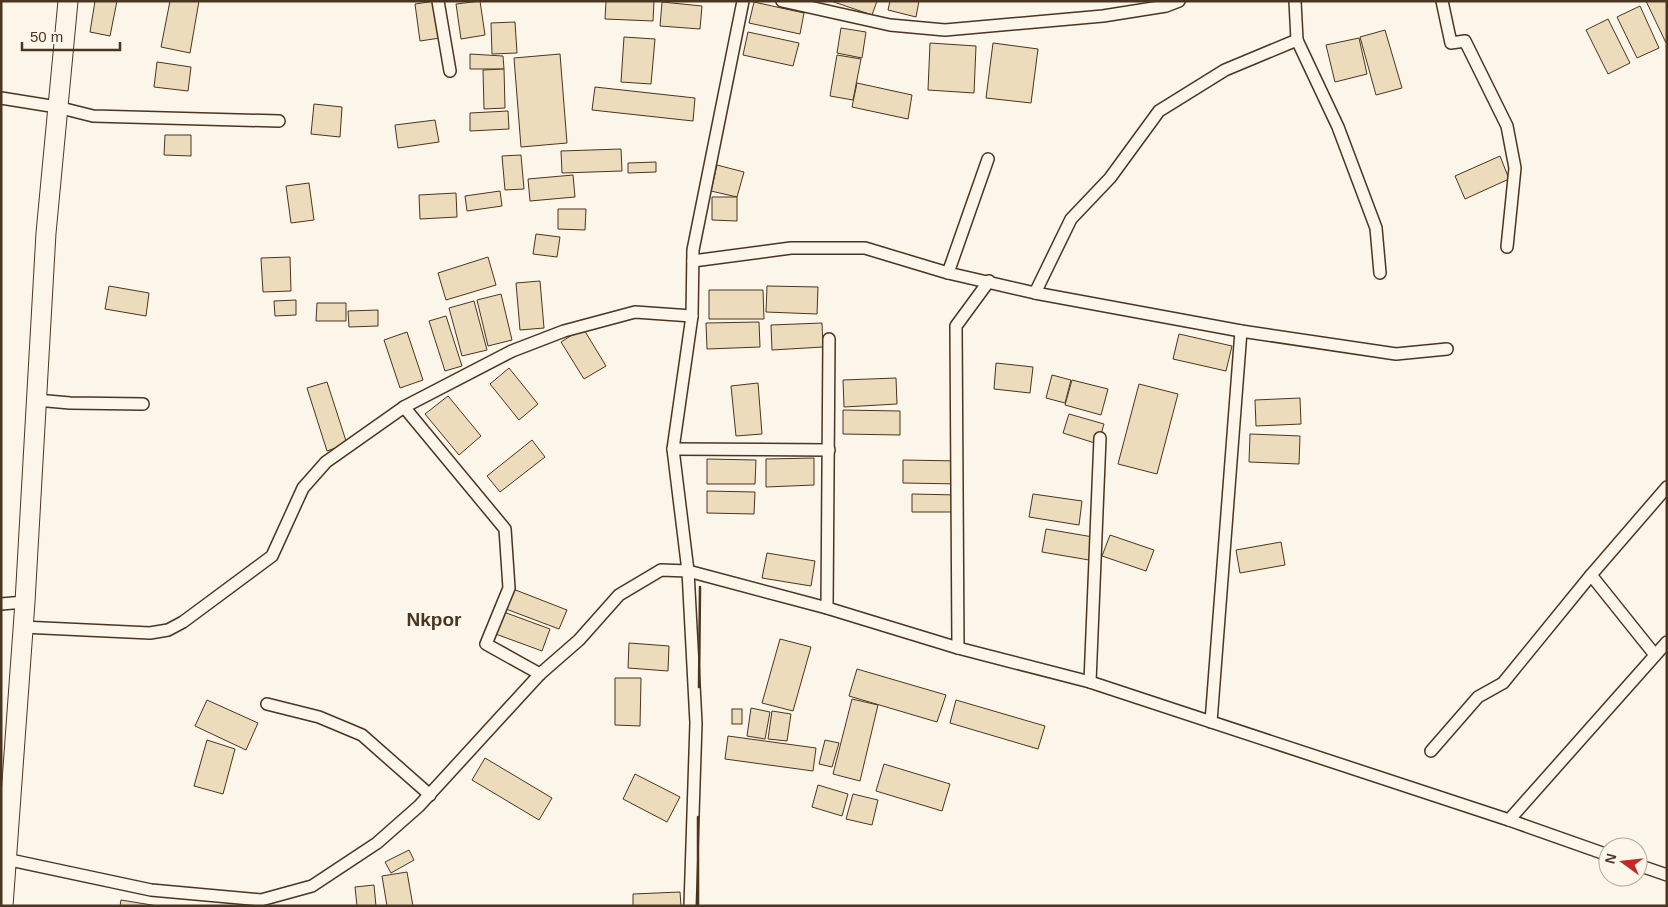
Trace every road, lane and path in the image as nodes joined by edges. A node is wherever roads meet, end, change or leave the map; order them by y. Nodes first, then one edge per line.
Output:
1 (68, 1) edge
2 (438, 1) edge
3 (743, 1) edge
4 (782, 1) edge
5 (1179, 1) edge
6 (1295, 1) edge
7 (1442, 1) edge
8 (1297, 40) junction
9 (450, 71) dead end
10 (1, 98) edge
11 (57, 107) junction
12 (279, 121) dead end
13 (988, 158) dead end
14 (1507, 247) dead end
15 (693, 261) junction
16 (1380, 272) dead end
17 (948, 273) junction
18 (989, 281) junction
19 (1035, 294) junction
20 (692, 316) junction
21 (1241, 331) junction
22 (829, 339) dead end
23 (1447, 349) dead end
24 (36, 400) junction
25 (143, 404) dead end
26 (404, 407) junction
27 (1100, 438) dead end
28 (673, 449) junction
29 (829, 450) junction
30 (1667, 487) edge
31 (688, 571) junction
32 (1591, 575) junction
33 (25, 602) junction
34 (1, 604) edge
35 (827, 608) junction
36 (22, 627) junction
37 (1667, 642) edge
38 (958, 648) junction
39 (1655, 655) junction
40 (540, 674) junction
41 (1090, 682) junction
42 (267, 704) dead end
43 (1212, 722) junction
44 (1431, 752) dead end
45 (430, 795) junction
46 (1509, 820) junction
47 (1598, 851) edge
48 (3, 858) edge
49 (1648, 868) edge
50 (1667, 875) edge
51 (3, 906) edge
52 (690, 906) edge

1 - 11 main road
2 - 9 street
3 - 15 street
4 - 5 street
6 - 8 street
7 - 14 street
8 - 16 street
8 - 19 street
10 - 11 street
11 - 12 street
11 - 24 main road
13 - 17 street
15 - 17 street
15 - 20 street
17 - 18 street
18 - 19 street
18 - 38 street
19 - 21 street
20 - 26 street
20 - 28 street
21 - 23 street
21 - 43 street
22 - 29 street
24 - 25 street
24 - 33 main road
26 - 36 street
26 - 40 street
27 - 41 street
28 - 29 street
28 - 31 street
29 - 35 street
30 - 32 street
31 - 35 street
31 - 40 street
31 - 52 street
32 - 39 street
32 - 44 street
33 - 34 street
33 - 36 main road
35 - 38 street
36 - 48 main road
37 - 39 street
38 - 41 street
39 - 46 street
40 - 45 street
41 - 43 street
42 - 45 street
43 - 46 street
45 - 48 street
46 - 47 street
48 - 51 main road
49 - 50 street

